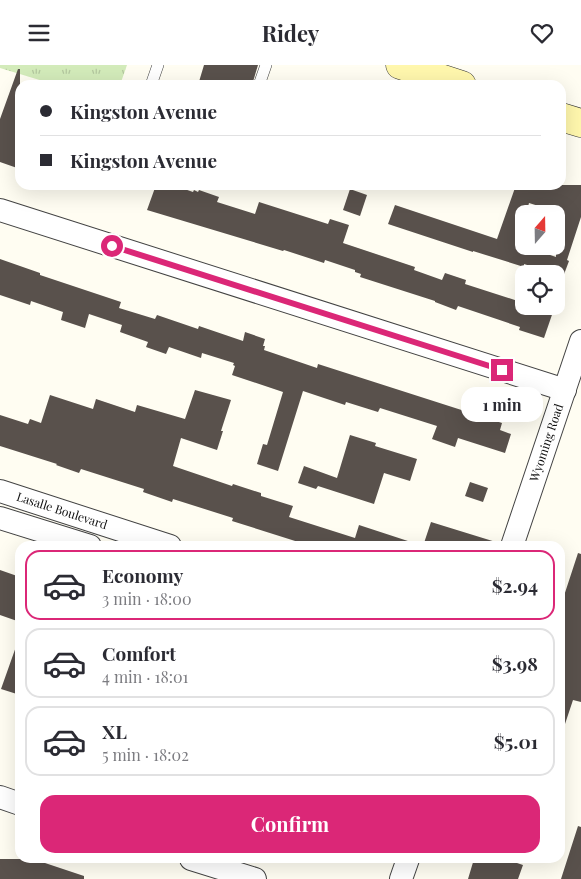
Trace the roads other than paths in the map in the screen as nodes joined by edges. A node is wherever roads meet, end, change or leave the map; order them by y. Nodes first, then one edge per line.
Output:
1 (158, 65) edge
2 (266, 65) edge
3 (400, 65) edge
4 (153, 80) edge
5 (261, 80) edge
6 (446, 80) edge
7 (566, 118) edge
8 (581, 123) edge
9 (0, 210) edge
10 (581, 341) edge
11 (565, 390) junction
12 (0, 491) edge
13 (0, 518) edge
14 (121, 539) edge
15 (74, 541) edge
16 (135, 541) edge
17 (514, 541) edge
18 (0, 797) edge
19 (15, 802) edge
20 (204, 863) edge
21 (407, 863) edge
22 (255, 879) edge
23 (401, 879) edge

1 - 4 lane
2 - 5 lane
3 - 6 main road
7 - 8 main road
9 - 11 street
10 - 11 street, Wyoming Road
11 - 17 street, Wyoming Road
12 - 14 street, Lasalle Boulevard
13 - 15 street, Lasalle Boulevard
14 - 16 street, Lasalle Boulevard
18 - 19 street
20 - 22 street
21 - 23 street

